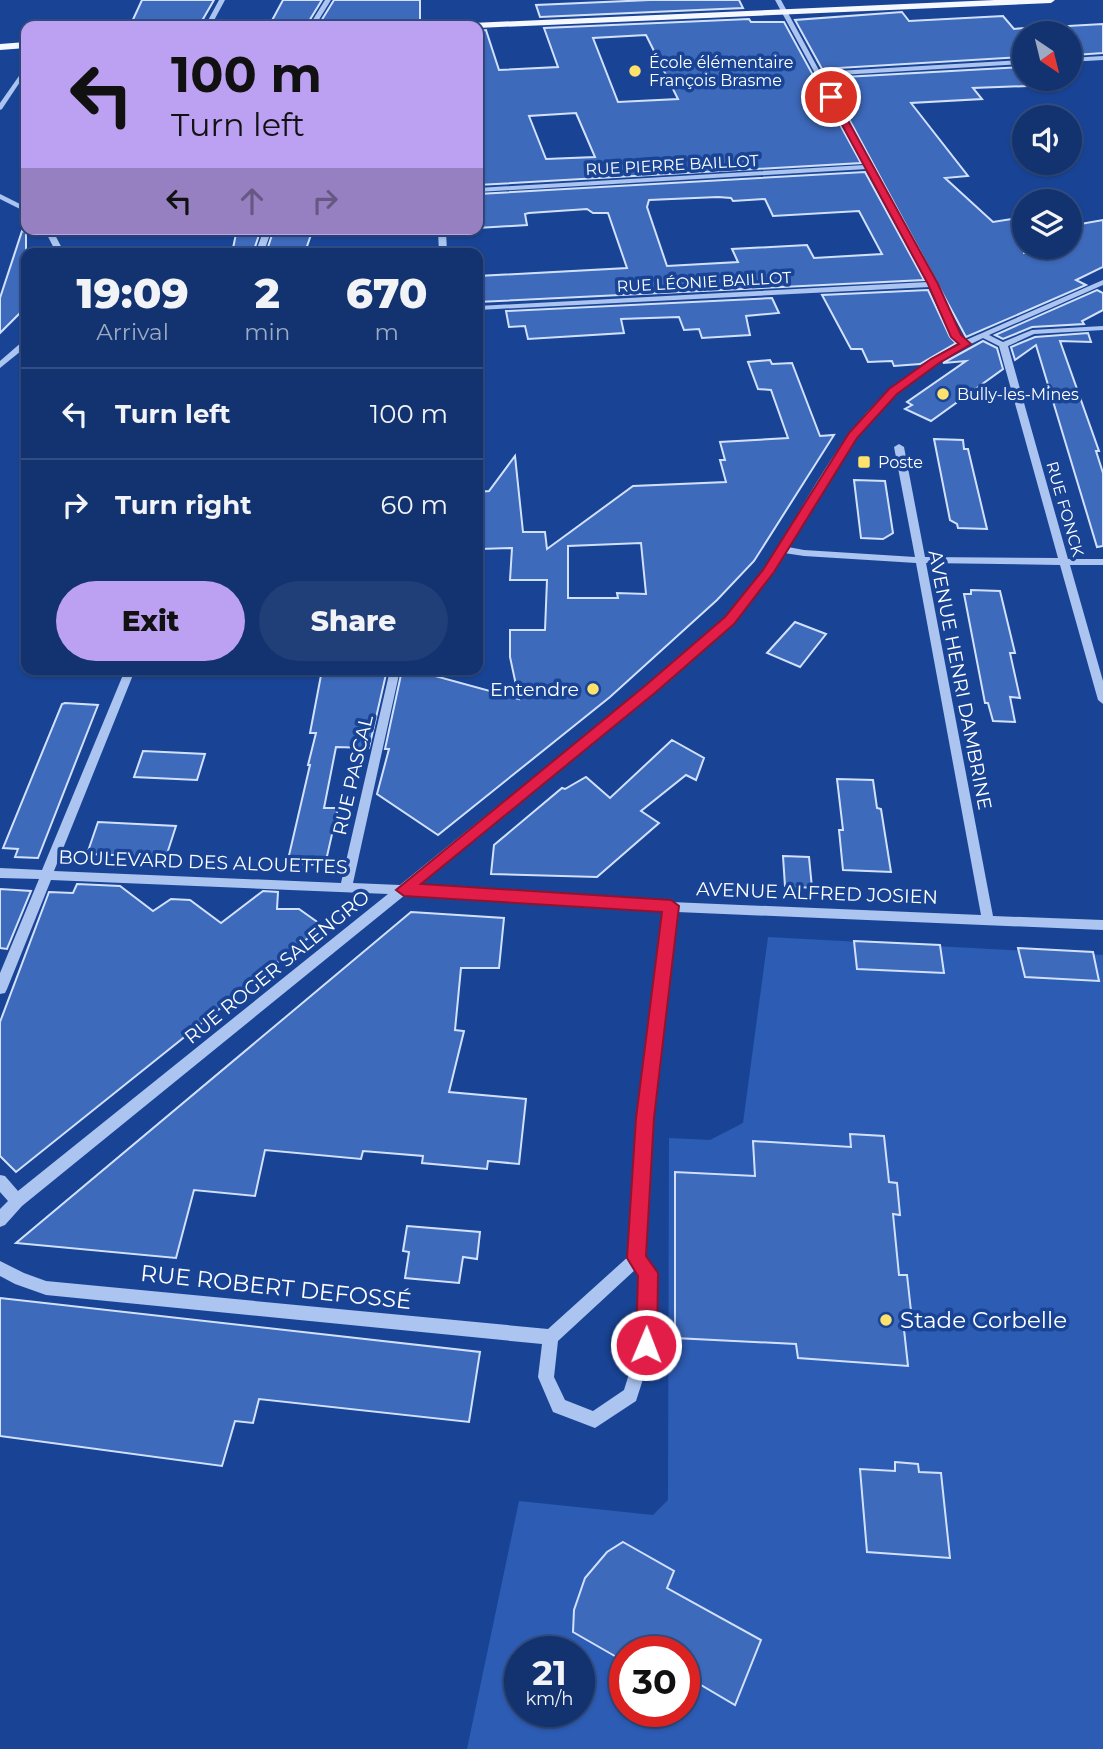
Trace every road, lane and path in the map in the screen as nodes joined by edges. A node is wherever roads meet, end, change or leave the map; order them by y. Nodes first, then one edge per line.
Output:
1 (222, 0) edge
2 (328, 0) edge
3 (778, 0) edge
4 (1051, 0) edge
5 (785, 14) junction
6 (211, 21) edge
7 (315, 21) edge
8 (483, 26) edge
9 (21, 45) edge
10 (0, 47) edge
11 (1103, 58) edge
12 (1082, 59) edge
13 (1012, 63) edge
14 (818, 74) junction
15 (21, 76) edge
16 (0, 108) edge
17 (869, 167) junction
18 (483, 190) edge
19 (0, 196) edge
20 (21, 207) edge
21 (1103, 282) edge
22 (933, 284) junction
23 (483, 308) edge
24 (1103, 328) edge
25 (985, 336) junction
26 (966, 344) junction
27 (1003, 345) junction
28 (21, 347) edge
29 (0, 365) edge
30 (899, 447) dead end
31 (780, 549) junction
32 (920, 560) junction
33 (1063, 560) junction
34 (1103, 562) edge
35 (128, 675) edge
36 (393, 675) edge
37 (1103, 700) edge
38 (0, 873) edge
39 (48, 874) junction
40 (346, 887) junction
41 (404, 890) junction
42 (671, 906) junction
43 (988, 920) junction
44 (1103, 925) edge
45 (0, 989) edge
46 (0, 1181) edge
47 (17, 1201) junction
48 (0, 1220) edge
49 (636, 1258) junction
50 (0, 1268) edge
51 (551, 1337) junction

1 - 6 street
2 - 7 street
3 - 5 street
4 - 5 main road
5 - 8 main road
5 - 14 street
9 - 10 main road
11 - 12 street
13 - 14 street
14 - 17 street
15 - 16 street
17 - 18 street, RUE PIERRE BAILLOT
17 - 22 street
19 - 20 street
21 - 25 street, RUE ROGER SALENGRO
22 - 23 street, RUE LÉONIE BAILLOT
22 - 26 street
24 - 27 street
25 - 26 street, RUE ROGER SALENGRO
25 - 27 street
26 - 31 street, RUE ROGER SALENGRO
27 - 33 street, RUE FONCK
28 - 29 street
30 - 32 street, AVENUE HENRI DAMBRINE
31 - 32 street
31 - 41 street, RUE ROGER SALENGRO
32 - 33 street
32 - 43 street, AVENUE HENRI DAMBRINE
33 - 34 street
33 - 37 street, RUE FONCK
35 - 39 street
36 - 40 street, RUE PASCAL
38 - 39 street, BOULEVARD DES ALOUETTES
39 - 40 street, BOULEVARD DES ALOUETTES
39 - 45 street
40 - 41 street, BOULEVARD DES ALOUETTES
41 - 42 street, AVENUE ALFRED JOSIEN
41 - 47 street, RUE ROGER SALENGRO
42 - 43 street, AVENUE ALFRED JOSIEN
42 - 49 street
43 - 44 street, AVENUE ALFRED JOSIEN
46 - 47 street
47 - 48 street, RUE ROGER SALENGRO
49 - 51 street
49 - 51 street
50 - 51 street, RUE ROBERT DEFOSSÉ

